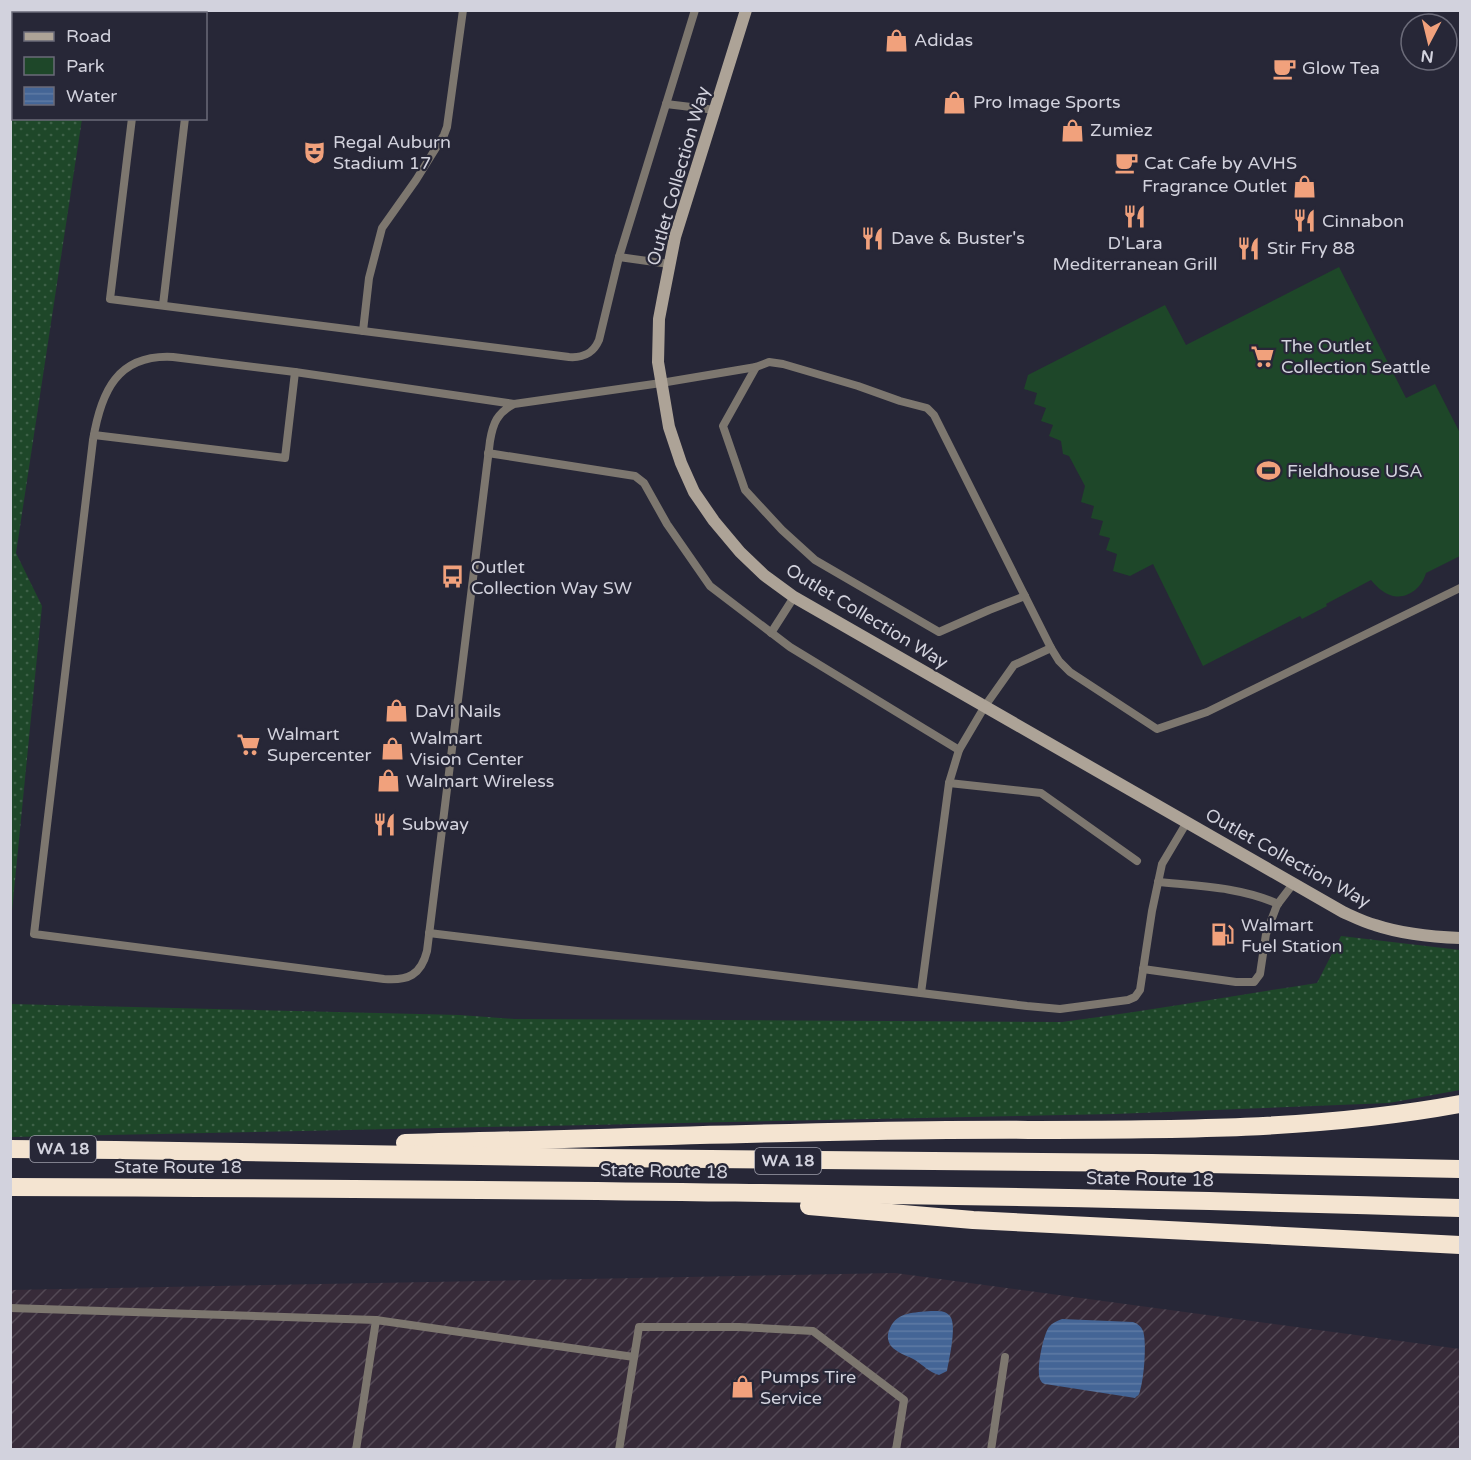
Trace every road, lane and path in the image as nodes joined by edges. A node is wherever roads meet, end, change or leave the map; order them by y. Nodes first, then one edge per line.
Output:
1 (463, 10) edge
2 (695, 10) edge
3 (746, 10) edge
4 (666, 104) junction
5 (716, 110) junction
6 (132, 120) edge
7 (185, 120) edge
8 (619, 257) junction
9 (669, 264) junction
10 (163, 305) junction
11 (363, 331) junction
12 (756, 367) junction
13 (295, 372) junction
14 (660, 383) junction
15 (514, 404) junction
16 (94, 435) junction
17 (488, 453) junction
18 (1461, 588) edge
19 (1025, 596) junction
20 (795, 597) junction
21 (771, 633) junction
22 (1051, 648) junction
23 (985, 706) junction
24 (959, 750) junction
25 (949, 783) junction
26 (1187, 822) junction
27 (1137, 861) dead end
28 (1158, 882) junction
29 (1293, 884) junction
30 (1278, 904) junction
31 (429, 933) junction
32 (1461, 938) edge
33 (1143, 969) junction
34 (921, 993) junction
35 (1461, 1104) edge
36 (10, 1149) edge
37 (116, 1150) junction
38 (1461, 1169) edge
39 (10, 1187) edge
40 (625, 1191) junction
41 (1461, 1208) edge
42 (1461, 1245) edge
43 (10, 1308) edge
44 (376, 1320) junction
45 (1005, 1356) dead end
46 (634, 1357) junction
47 (356, 1449) edge
48 (619, 1449) edge
49 (896, 1449) edge
50 (991, 1449) edge

1 - 11 lane
2 - 4 lane
3 - 5 street, Outlet Collection Way
4 - 5 lane
4 - 8 lane
5 - 9 street, Outlet Collection Way
6 - 10 lane
7 - 10 lane
8 - 9 lane
8 - 11 lane
9 - 14 street, Outlet Collection Way
10 - 11 lane
12 - 14 lane
12 - 19 lane
12 - 19 lane
13 - 15 lane
13 - 16 lane
13 - 16 lane
14 - 15 lane
14 - 20 street, Outlet Collection Way
15 - 17 lane
16 - 31 lane
17 - 21 lane
17 - 31 lane
18 - 22 lane
19 - 22 lane
20 - 21 lane
20 - 23 street, Outlet Collection Way
21 - 24 lane
22 - 23 lane
23 - 24 lane
23 - 26 street, Outlet Collection Way
24 - 25 lane
25 - 27 lane
25 - 34 lane
26 - 28 lane
26 - 29 street, Outlet Collection Way
28 - 30 lane
28 - 33 lane
29 - 30 lane
29 - 32 street, Outlet Collection Way
30 - 33 lane
31 - 34 lane
33 - 34 lane
35 - 37 highway
36 - 37 highway, State Route 18 / WA 18
37 - 38 highway, State Route 18 / WA 18
39 - 40 highway, State Route 18 / WA 18
40 - 41 highway, State Route 18 / WA 18
40 - 42 highway
43 - 44 lane
44 - 46 lane
44 - 47 lane
45 - 50 lane
46 - 48 lane
46 - 49 lane

